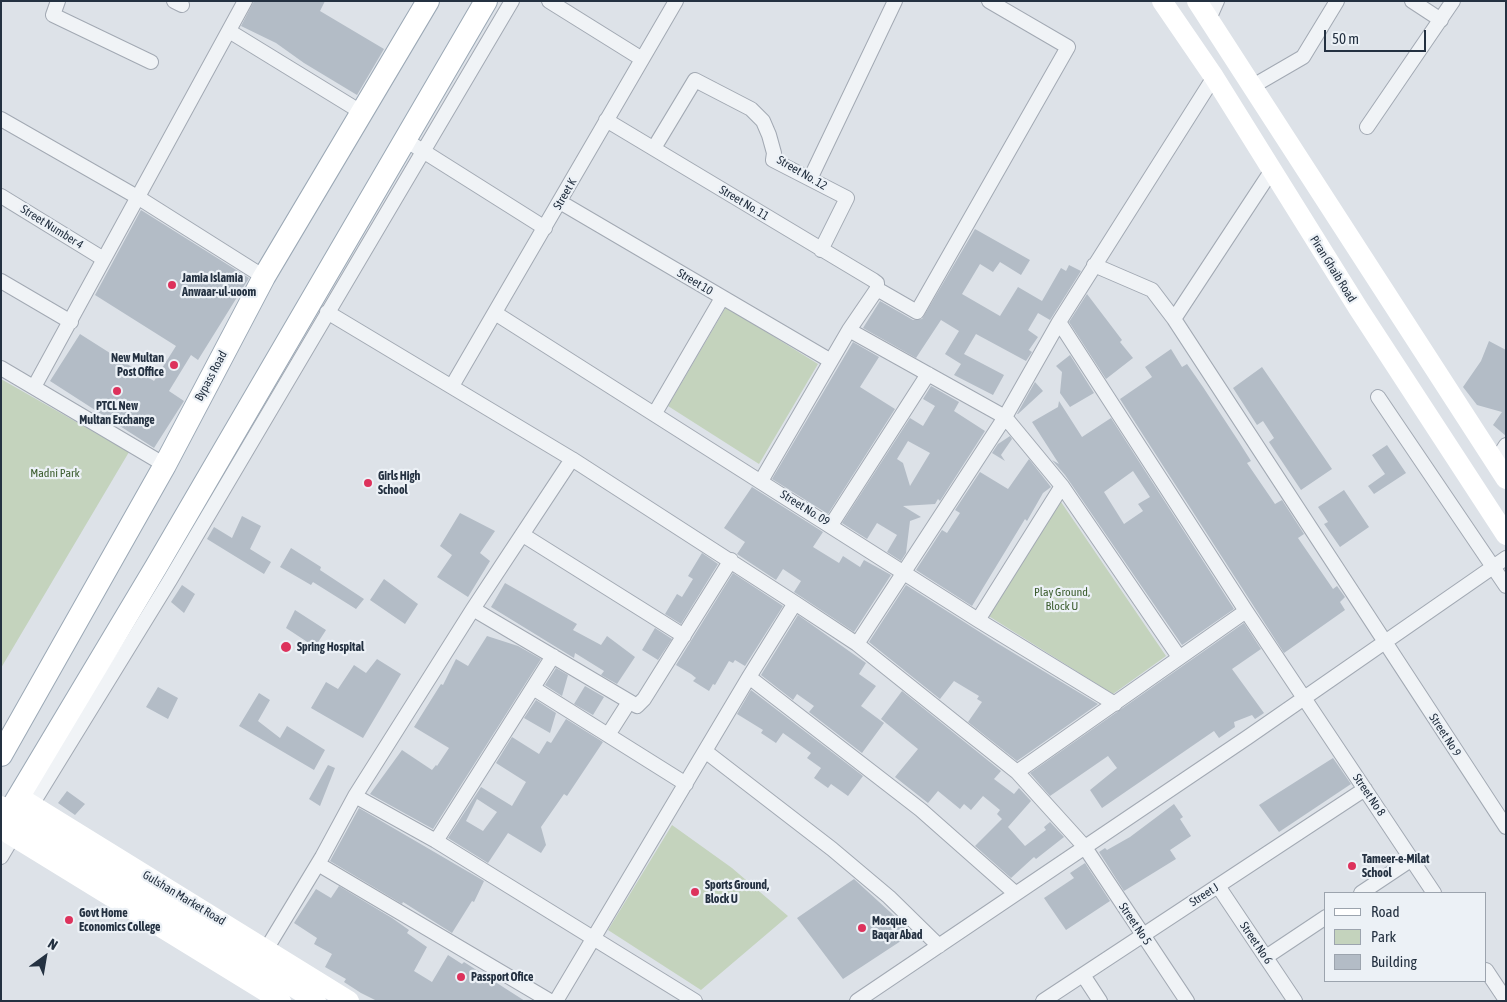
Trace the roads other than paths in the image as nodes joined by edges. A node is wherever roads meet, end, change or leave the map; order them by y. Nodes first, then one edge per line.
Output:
1 (58, 1) edge
2 (245, 1) edge
3 (428, 1) edge
4 (486, 1) edge
5 (494, 1) edge
6 (512, 1) edge
7 (549, 1) edge
8 (676, 1) edge
9 (895, 1) edge
10 (989, 1) edge
11 (1162, 1) edge
12 (1197, 1) edge
13 (1337, 1) edge
14 (1412, 1) edge
15 (1453, 1) edge
16 (1213, 16) edge
17 (1441, 20) junction
18 (473, 25) junction
19 (229, 30) junction
20 (1190, 42) junction
21 (642, 59) junction
22 (151, 62) dead end
23 (1214, 77) junction
24 (1254, 86) junction
25 (361, 112) junction
26 (1, 119) edge
27 (606, 120) junction
28 (1367, 127) dead end
29 (414, 145) junction
30 (654, 148) junction
31 (1272, 170) junction
32 (810, 179) junction
33 (1, 196) edge
34 (138, 198) junction
35 (560, 202) junction
36 (545, 228) junction
37 (821, 250) junction
38 (102, 258) junction
39 (1094, 265) junction
40 (264, 276) junction
41 (1, 281) edge
42 (877, 289) junction
43 (1383, 291) junction
44 (722, 298) junction
45 (1358, 308) junction
46 (326, 312) junction
47 (495, 313) junction
48 (1174, 319) junction
49 (71, 322) junction
50 (1059, 322) junction
51 (849, 330) junction
52 (831, 361) junction
53 (1, 368) edge
54 (928, 374) junction
55 (452, 386) junction
56 (34, 387) junction
57 (1378, 397) dead end
58 (655, 414) junction
59 (1005, 416) junction
60 (1506, 445) edge
61 (572, 459) junction
62 (1495, 462) junction
63 (165, 465) junction
64 (1506, 479) edge
65 (761, 481) junction
66 (1062, 486) junction
67 (831, 525) junction
68 (523, 535) junction
69 (1506, 536) edge
70 (1506, 558) edge
71 (731, 560) junction
72 (1493, 566) junction
73 (905, 572) junction
74 (1506, 586) edge
75 (795, 603) junction
76 (473, 609) junction
77 (1246, 611) junction
78 (978, 620) junction
79 (684, 636) junction
80 (1384, 643) junction
81 (857, 644) junction
82 (553, 656) junction
83 (1179, 657) junction
84 (102, 674) junction
85 (749, 676) junction
86 (533, 688) junction
87 (1304, 698) junction
88 (630, 702) junction
89 (1115, 704) junction
90 (608, 735) junction
91 (705, 751) junction
92 (1, 755) edge
93 (1017, 772) junction
94 (686, 784) junction
95 (1365, 789) junction
96 (356, 796) junction
97 (17, 802) edge
98 (1506, 827) edge
99 (5, 831) edge
100 (436, 841) junction
101 (1084, 846) junction
102 (1, 857) edge
103 (1412, 859) junction
104 (318, 864) junction
105 (1218, 886) junction
106 (1362, 892) edge
107 (1433, 892) edge
108 (1016, 893) junction
109 (1324, 918) edge
110 (1143, 935) junction
111 (593, 938) junction
112 (940, 946) junction
113 (267, 948) junction
114 (1266, 957) junction
115 (1487, 972) edge
116 (1082, 975) junction
117 (1506, 1000) edge
118 (281, 1001) edge
119 (316, 1001) edge
120 (348, 1001) edge
121 (550, 1001) edge
122 (556, 1001) edge
123 (696, 1001) edge
124 (857, 1001) edge
125 (1043, 1001) edge
126 (1100, 1001) edge
127 (1187, 1001) edge
128 (1295, 1001) edge

1 - 22 street
2 - 19 street
3 - 25 main road, Bypass Road
4 - 18 main road
5 - 18 main road
6 - 29 street
7 - 21 street
8 - 21 street, Street K
9 - 32 street
10 - 42 street, Street No. 11
11 - 20 main road, Piran Ghaib Road
12 - 16 main road
13 - 24 street
14 - 17 street
15 - 17 street
16 - 20 main road
16 - 24 main road
17 - 28 street
18 - 29 main road
19 - 25 street
19 - 34 street
20 - 23 main road, Piran Ghaib Road
21 - 27 street, Street K
23 - 31 main road, Piran Ghaib Road
23 - 39 street
24 - 43 main road
25 - 40 main road, Bypass Road
26 - 34 street
27 - 30 street, Street No. 11
27 - 35 street, Street K
29 - 36 street
29 - 46 street
29 - 84 main road
30 - 32 street, Street No. 12
30 - 37 street, Street No. 11
31 - 45 main road, Piran Ghaib Road
31 - 48 street
32 - 37 street, Street No. 12
33 - 38 street, Street Number 4
34 - 38 street
34 - 40 street
35 - 36 street, Street K
35 - 44 street, Street 10
36 - 47 street, Street K
37 - 42 street, Street No. 11
38 - 49 street
39 - 48 street, Street No 9
39 - 50 street
40 - 63 main road, Bypass Road
41 - 49 street
42 - 51 street
43 - 45 main road
43 - 62 main road
44 - 52 street, Street 10
44 - 58 street
45 - 69 main road, Piran Ghaib Road
46 - 55 street, Street No 5
46 - 84 street
47 - 55 street, Street K
47 - 58 street, Street No. 09
48 - 80 street, Street No 9
49 - 56 street
50 - 59 street
50 - 77 street, Street No 8
51 - 52 street
51 - 54 street
52 - 65 street
53 - 56 street
54 - 59 street
54 - 67 street
55 - 61 street, Street No 5
56 - 63 street
57 - 72 street
58 - 65 street, Street No. 09
59 - 66 street
59 - 73 street
60 - 62 street
61 - 68 street
61 - 71 street, Street No 5
62 - 64 main road
63 - 92 main road, Bypass Road
65 - 67 street, Street No. 09
66 - 78 street
66 - 83 street
67 - 73 street, Street No. 09
68 - 76 street
68 - 79 street
70 - 72 street
71 - 75 street, Street No 5
71 - 79 street
72 - 74 street
72 - 80 street
73 - 78 street, Street No. 09
73 - 81 street
75 - 81 street, Street No 5
75 - 85 street
76 - 82 street
76 - 96 street
77 - 83 street
77 - 87 street, Street No 8
78 - 89 street, Street No. 09
79 - 88 street
80 - 87 street
80 - 98 street, Street No 9
81 - 93 street, Street No 5
82 - 86 street
82 - 88 street
83 - 89 street
84 - 97 main road
85 - 91 street
85 - 108 street
86 - 90 street
86 - 100 street
87 - 95 street, Street No 8
87 - 101 street
88 - 90 street
89 - 93 street
90 - 94 street
91 - 94 street
91 - 112 street
93 - 101 street, Street No 5
94 - 111 street
95 - 103 street, Street No 8
95 - 105 street, Street J
96 - 100 street
96 - 104 street
97 - 99 main road
97 - 113 main road, Gulshan Market Road
97 - 119 main road, Gulshan Market Road, bridge
99 - 102 street
99 - 118 main road
100 - 111 street
101 - 108 street
101 - 110 street, Street No 5
103 - 106 street
103 - 107 street, Street No 8
104 - 113 street
104 - 121 street
105 - 110 street, Street J
105 - 114 street, Street No 6
108 - 112 street
109 - 114 street
110 - 116 street, Street J
110 - 127 street, Street No 5
111 - 122 street
111 - 123 street
112 - 124 street
113 - 120 main road, Gulshan Market Road
114 - 128 street, Street No 6
115 - 117 street
116 - 125 street, Street J
116 - 126 street

